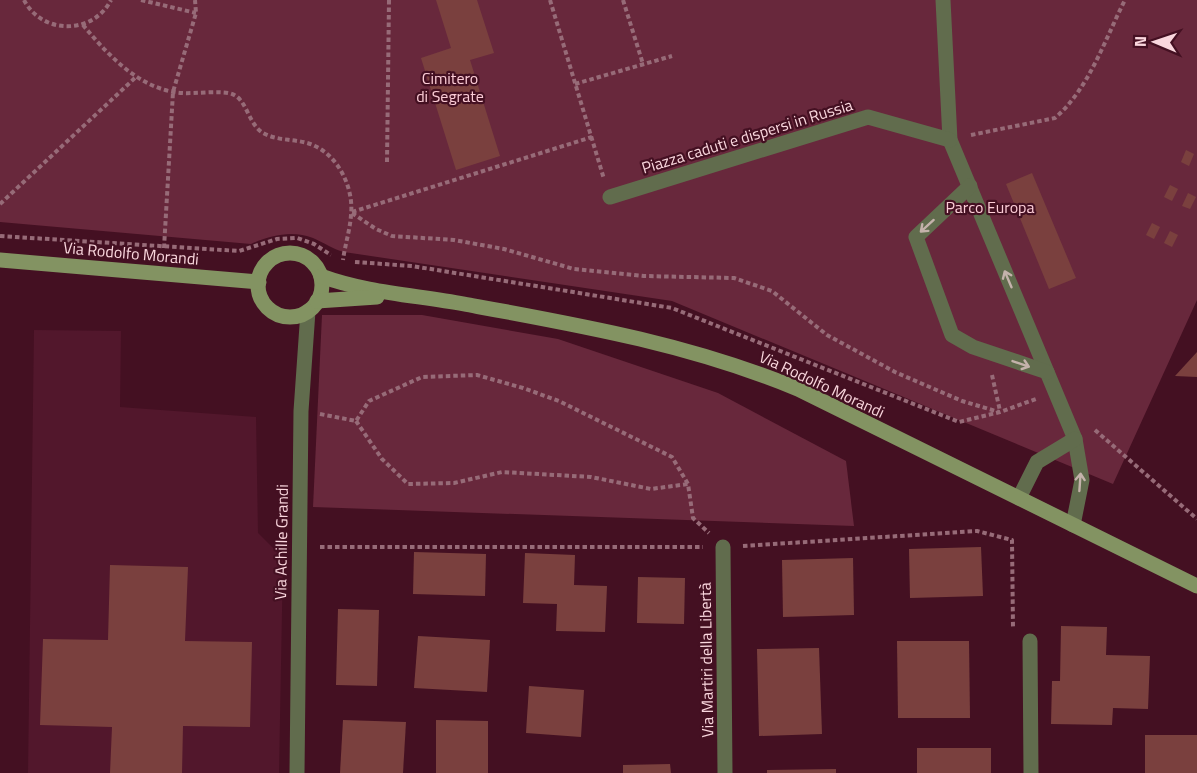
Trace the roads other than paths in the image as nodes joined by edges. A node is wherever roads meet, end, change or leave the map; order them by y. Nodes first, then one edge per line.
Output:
1 (943, 0) edge
2 (950, 140) junction
3 (970, 186) junction
4 (610, 197) road end
5 (0, 260) edge
6 (321, 276) junction
7 (259, 282) junction
8 (405, 296) junction
9 (313, 306) junction
10 (1047, 372) junction
11 (1075, 439) junction
12 (1019, 498) junction
13 (1073, 525) junction
14 (723, 547) road end
15 (1197, 586) edge
16 (1030, 641) road end
17 (297, 773) edge
18 (725, 773) edge
19 (1031, 773) edge

1 - 2 street
2 - 3 street
2 - 4 street, Piazza caduti e dispersi in Russia
10 -> 3 street
3 -> 10 street
5 - 7 street, Via Rodolfo Morandi
6 - 7 street, Via Rodolfo Morandi
6 - 8 street, Via Rodolfo Morandi
6 - 9 street
7 - 9 street, Via Rodolfo Morandi
8 - 9 street, Via Rodolfo Morandi
8 - 12 street, Via Rodolfo Morandi
9 - 17 street, Via Achille Grandi
10 - 11 street
11 - 12 street
13 -> 11 street
12 - 13 street, Via Rodolfo Morandi
13 - 15 street, Via Rodolfo Morandi
14 - 18 street, Via Martiri della Libertà
16 - 19 street

